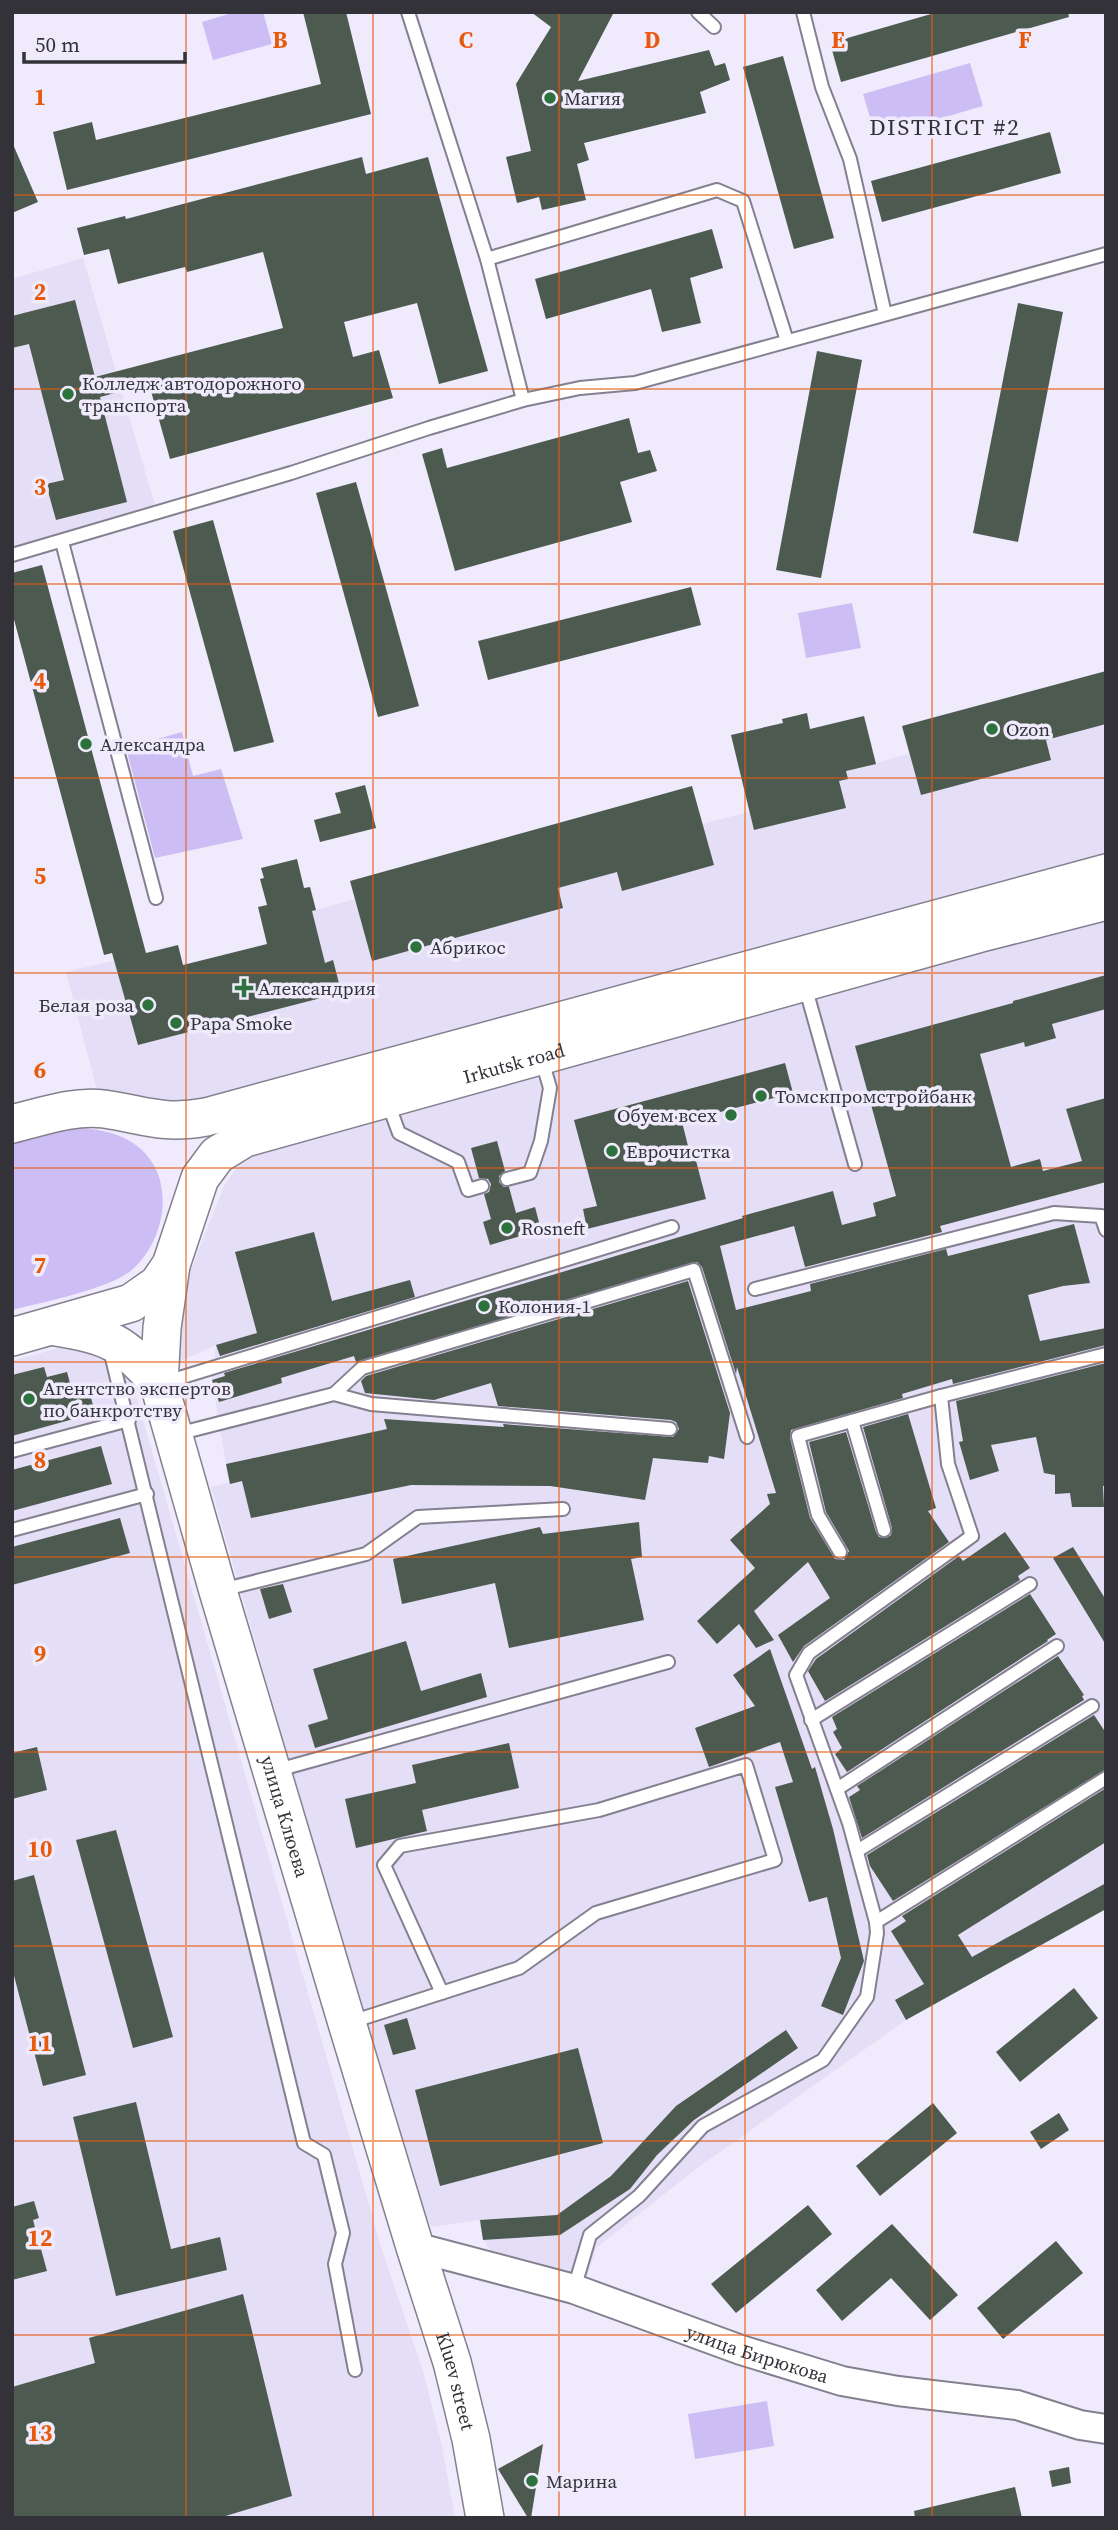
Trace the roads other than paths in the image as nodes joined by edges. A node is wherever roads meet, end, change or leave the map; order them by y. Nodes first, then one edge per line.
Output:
1 (408, 12) edge
2 (698, 12) edge
3 (803, 12) edge
4 (714, 27) dead end
5 (1106, 254) edge
6 (488, 259) junction
7 (885, 314) junction
8 (787, 341) junction
9 (523, 400) junction
10 (62, 542) junction
11 (12, 555) edge
12 (1106, 873) edge
13 (156, 898) dead end
14 (1106, 901) edge
15 (804, 982) junction
16 (541, 1056) junction
17 (387, 1099) junction
18 (12, 1124) edge
19 (855, 1164) dead end
20 (507, 1179) dead end
21 (482, 1186) dead end
22 (672, 1227) dead end
23 (1106, 1230) edge
24 (171, 1265) junction
25 (755, 1289) dead end
26 (51, 1326) junction
27 (12, 1338) edge
28 (107, 1338) junction
29 (1106, 1354) edge
30 (159, 1384) junction
31 (334, 1394) junction
32 (941, 1396) junction
33 (129, 1420) junction
34 (852, 1421) junction
35 (670, 1429) dead end
36 (174, 1435) junction
37 (747, 1437) dead end
38 (12, 1451) edge
39 (147, 1494) junction
40 (563, 1509) dead end
41 (12, 1530) edge
42 (884, 1530) dead end
43 (840, 1552) dead end
44 (1030, 1584) dead end
45 (218, 1591) junction
46 (1057, 1646) dead end
47 (668, 1662) dead end
48 (1092, 1706) dead end
49 (811, 1720) junction
50 (272, 1772) junction
51 (1106, 1778) edge
52 (837, 1789) junction
53 (857, 1851) junction
54 (876, 1922) junction
55 (442, 1993) junction
56 (347, 2024) junction
57 (415, 2247) junction
58 (573, 2289) junction
59 (355, 2370) dead end
60 (1106, 2429) edge
61 (485, 2518) edge

1 - 6 lane
2 - 4 lane
3 - 7 lane
5 - 7 lane
6 - 8 lane
6 - 9 lane
7 - 8 lane
8 - 9 lane
9 - 10 lane
10 - 11 lane
10 - 13 lane
12 - 18 main road, Irkutsk road
14 - 15 main road, Irkutsk road
15 - 16 main road, Irkutsk road
15 - 19 lane
16 - 17 main road, Irkutsk road
16 - 20 lane
17 - 21 lane
17 - 24 main road, Irkutsk road
22 - 30 lane
23 - 25 lane
24 - 26 main road, Irkutsk road
24 - 30 main road, улица Клюева
26 - 27 main road, Irkutsk road
26 - 28 main road, улица Клюева
28 - 30 main road, улица Клюева
28 - 33 lane
29 - 32 lane
30 - 36 main road, улица Клюева
31 - 35 lane
31 - 36 lane
31 - 37 lane
32 - 34 lane
32 - 49 lane
33 - 38 lane
33 - 39 lane
34 - 42 lane
34 - 43 lane
36 - 45 main road, улица Клюева
39 - 41 lane
39 - 59 lane
40 - 45 lane
44 - 49 lane
45 - 50 main road, улица Клюева
46 - 52 lane
47 - 50 lane
48 - 53 lane
49 - 52 lane
50 - 56 main road, улица Клюева
51 - 54 lane
52 - 53 lane
53 - 54 lane
54 - 58 lane
55 - 55 lane
55 - 56 lane
56 - 57 main road, улица Клюева
57 - 58 street, улица Бирюкова
57 - 61 main road, Kluev street
58 - 60 street, улица Бирюкова

